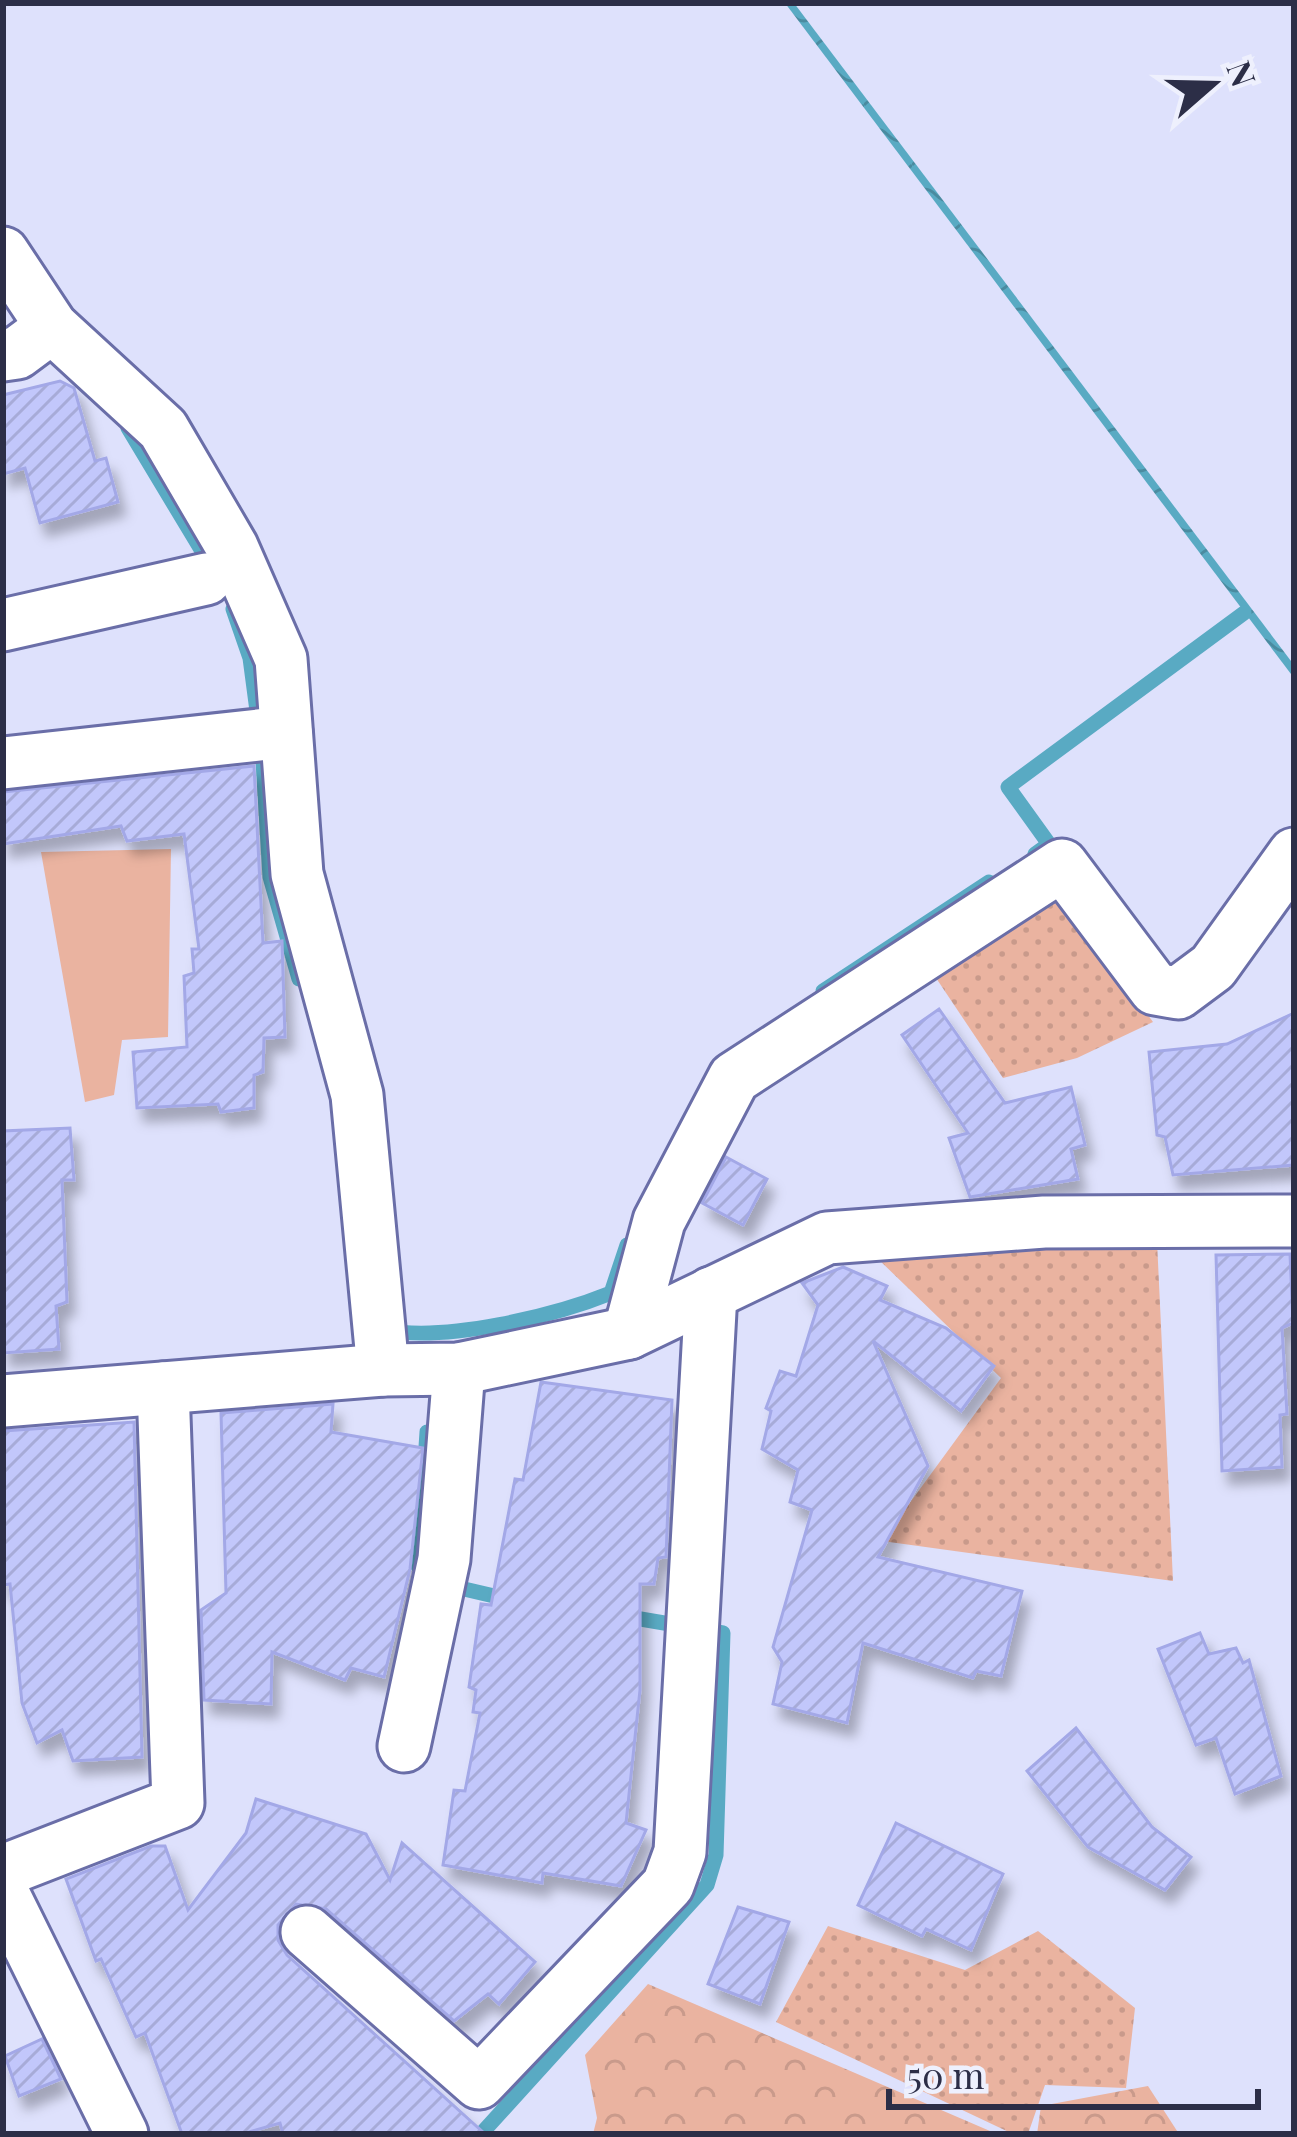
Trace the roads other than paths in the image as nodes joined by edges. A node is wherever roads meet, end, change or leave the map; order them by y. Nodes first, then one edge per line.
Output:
1 (3, 253) edge
2 (52, 327) junction
3 (3, 355) edge
4 (206, 579) dead end
5 (3, 625) edge
6 (286, 732) junction
7 (3, 763) edge
8 (1294, 854) edge
9 (1294, 1221) edge
10 (711, 1293) junction
11 (628, 1333) junction
12 (383, 1370) junction
13 (459, 1370) junction
14 (163, 1388) junction
15 (3, 1401) edge
16 (404, 1746) dead end
17 (3, 1871) edge
18 (3, 1893) edge
19 (307, 1932) dead end
20 (122, 2134) edge

1 - 2 street
2 - 3 street
2 - 6 street
4 - 5 street
6 - 7 street
6 - 12 street
8 - 11 street
9 - 10 street
10 - 11 street
10 - 19 street
11 - 13 street
12 - 13 street
12 - 14 street
13 - 16 street
14 - 15 street
14 - 17 street
18 - 20 street

